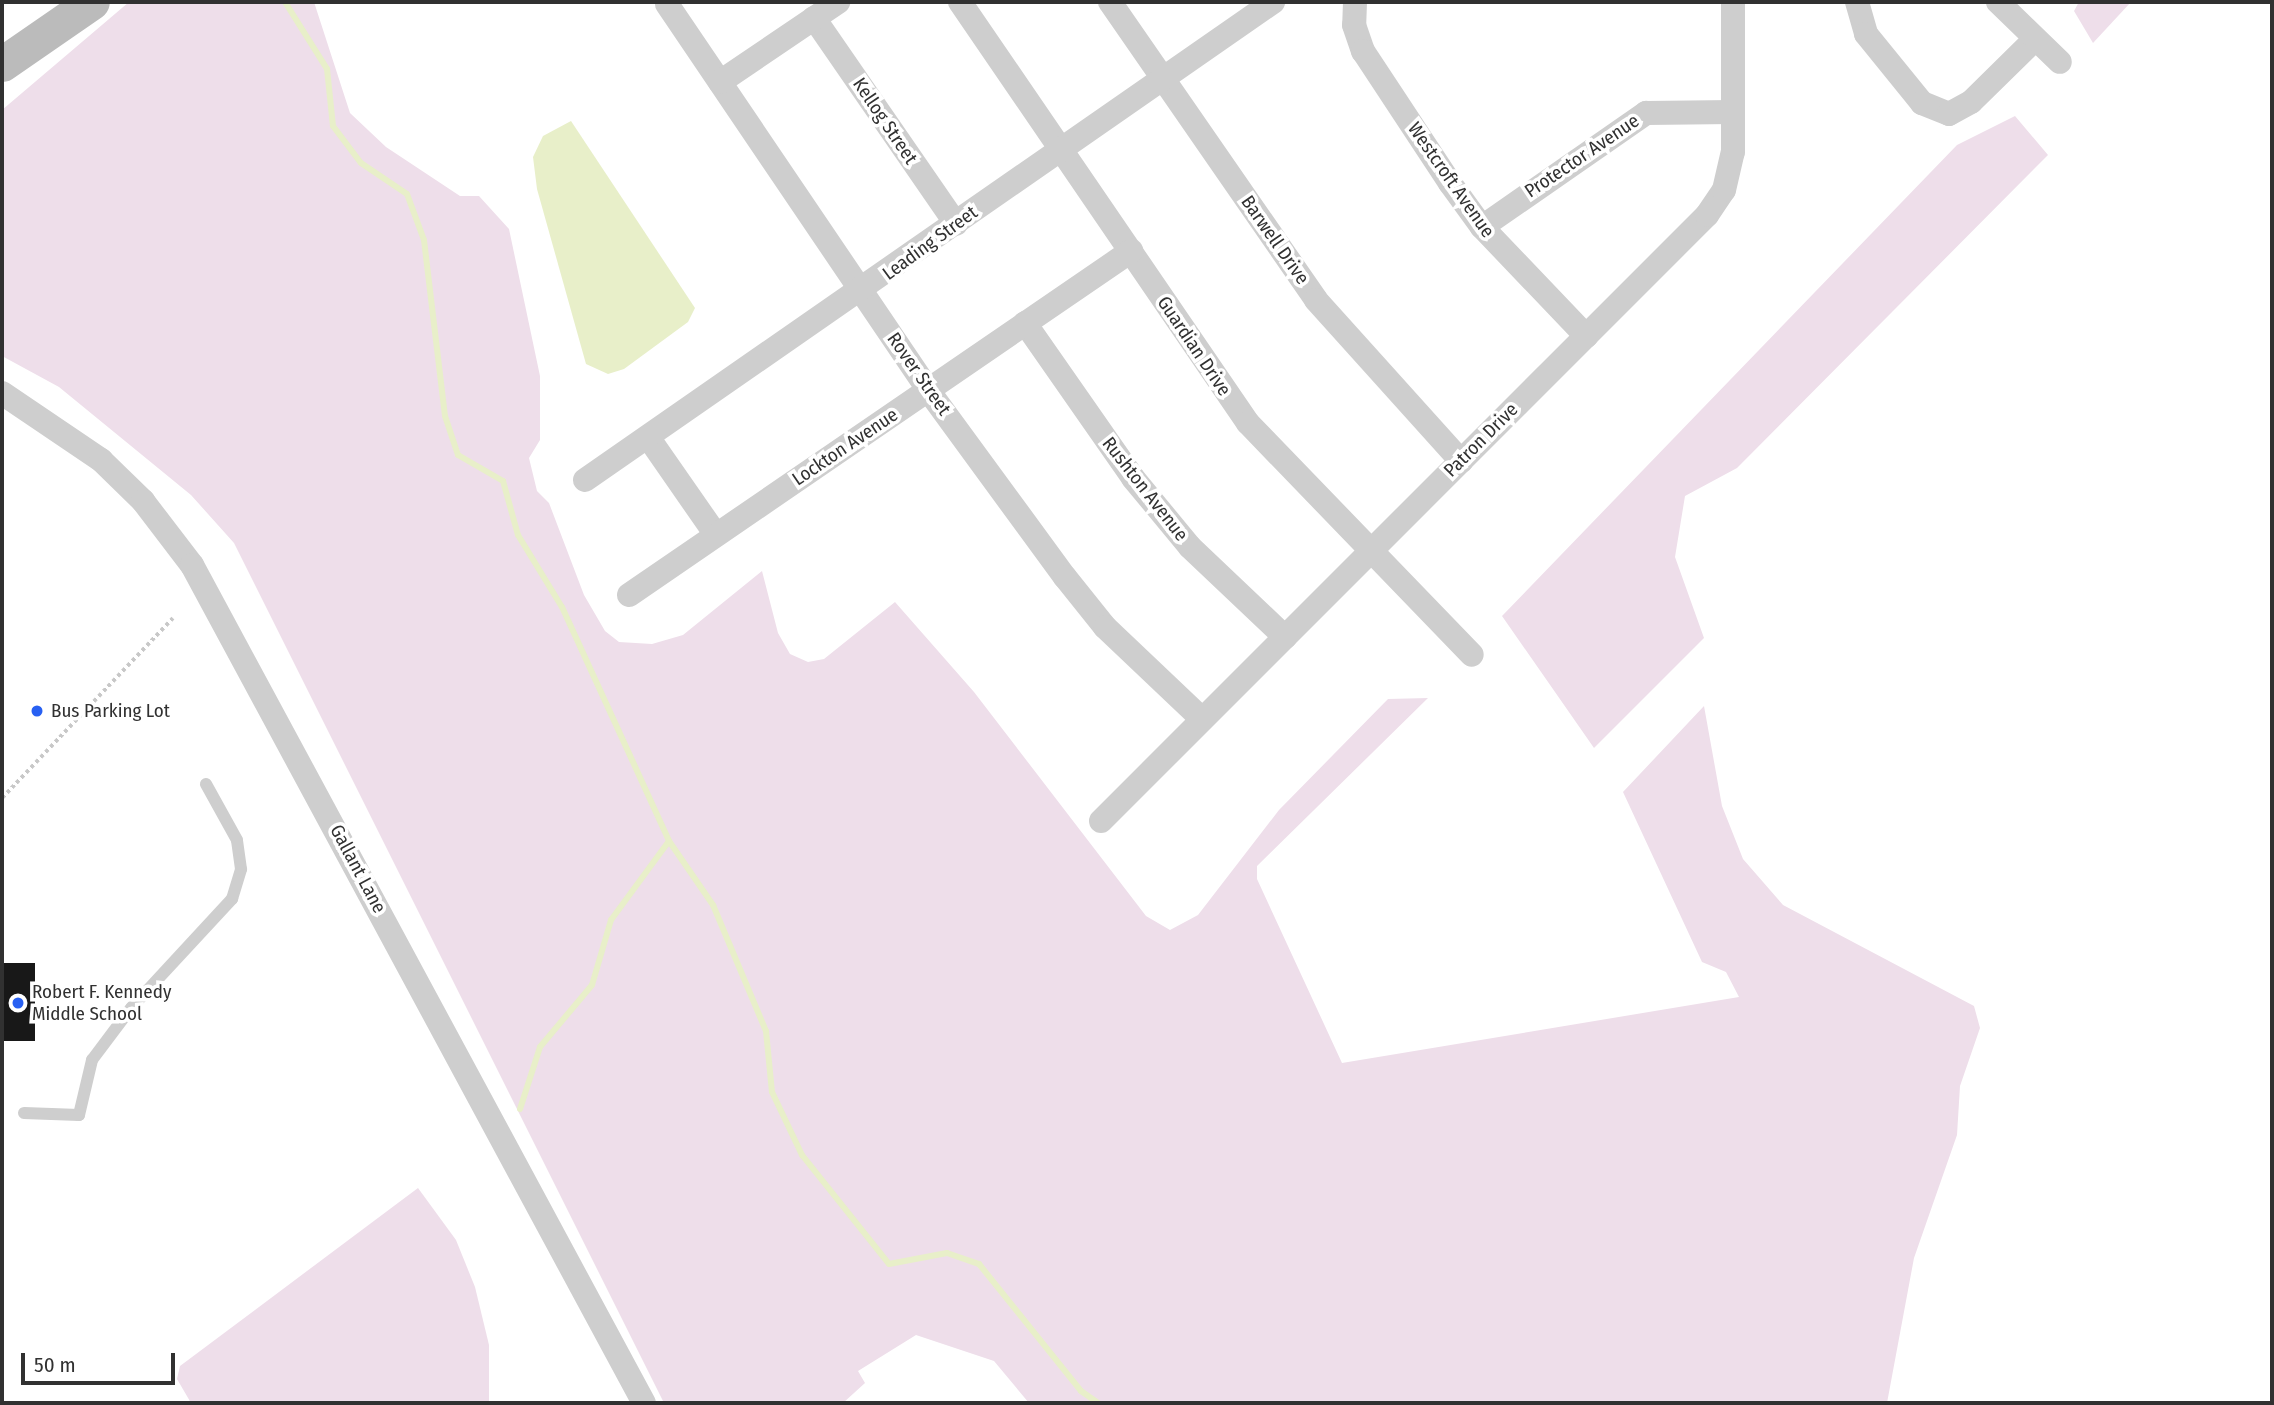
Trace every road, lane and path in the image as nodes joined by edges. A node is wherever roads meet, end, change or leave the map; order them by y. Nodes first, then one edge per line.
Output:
1 (92, 2) edge
2 (838, 2) edge
3 (960, 2) edge
4 (1110, 2) edge
5 (1273, 2) edge
6 (1355, 2) edge
7 (1733, 2) edge
8 (1857, 2) edge
9 (1998, 2) edge
10 (667, 4) dead end
11 (814, 18) junction
12 (2035, 39) junction
13 (2060, 62) dead end
14 (2, 64) edge
15 (1164, 78) junction
16 (720, 82) junction
17 (1733, 112) junction
18 (1063, 150) junction
19 (956, 224) junction
20 (1482, 227) junction
21 (1131, 251) junction
22 (862, 292) junction
23 (1025, 323) junction
24 (1586, 336) junction
25 (928, 390) junction
26 (2, 393) edge
27 (648, 437) junction
28 (1461, 461) junction
29 (585, 480) dead end
30 (716, 535) junction
31 (1369, 549) junction
32 (629, 595) dead end
33 (173, 618) dead end
34 (1285, 636) junction
35 (1472, 655) dead end
36 (1202, 719) junction
37 (206, 784) dead end
38 (2, 798) edge
39 (1101, 821) dead end
40 (24, 1113) dead end
41 (644, 1403) edge

1 - 14 main road
2 - 11 street
3 - 18 street, Guardian Drive
4 - 15 street, Barwell Drive
5 - 15 street, Leading Street
6 - 20 street, Westcroft Avenue
7 - 17 street, Patron Drive
8 - 12 street
9 - 12 street
10 - 16 street, Rover Street
11 - 16 street
11 - 19 street, Kellog Street
12 - 13 street
15 - 18 street, Leading Street
15 - 28 street, Barwell Drive
16 - 22 street, Rover Street
17 - 20 street, Protector Avenue
17 - 24 street, Patron Drive
18 - 19 street, Leading Street
18 - 21 street, Guardian Drive
19 - 22 street, Leading Street
20 - 24 street, Westcroft Avenue
21 - 23 street, Lockton Avenue
21 - 31 street, Guardian Drive
22 - 25 street, Rover Street
22 - 27 street, Leading Street
23 - 25 street, Lockton Avenue
23 - 34 street, Rushton Avenue
24 - 28 street, Patron Drive
25 - 30 street, Lockton Avenue
25 - 36 street, Rover Street
26 - 41 street, Gallant Lane
27 - 29 street, Leading Street
27 - 30 street
28 - 31 street, Patron Drive
30 - 32 street, Lockton Avenue
31 - 34 street, Patron Drive
31 - 35 street, Guardian Drive
33 - 38 path
34 - 36 street, Patron Drive
36 - 39 street, Patron Drive
37 - 40 lane

